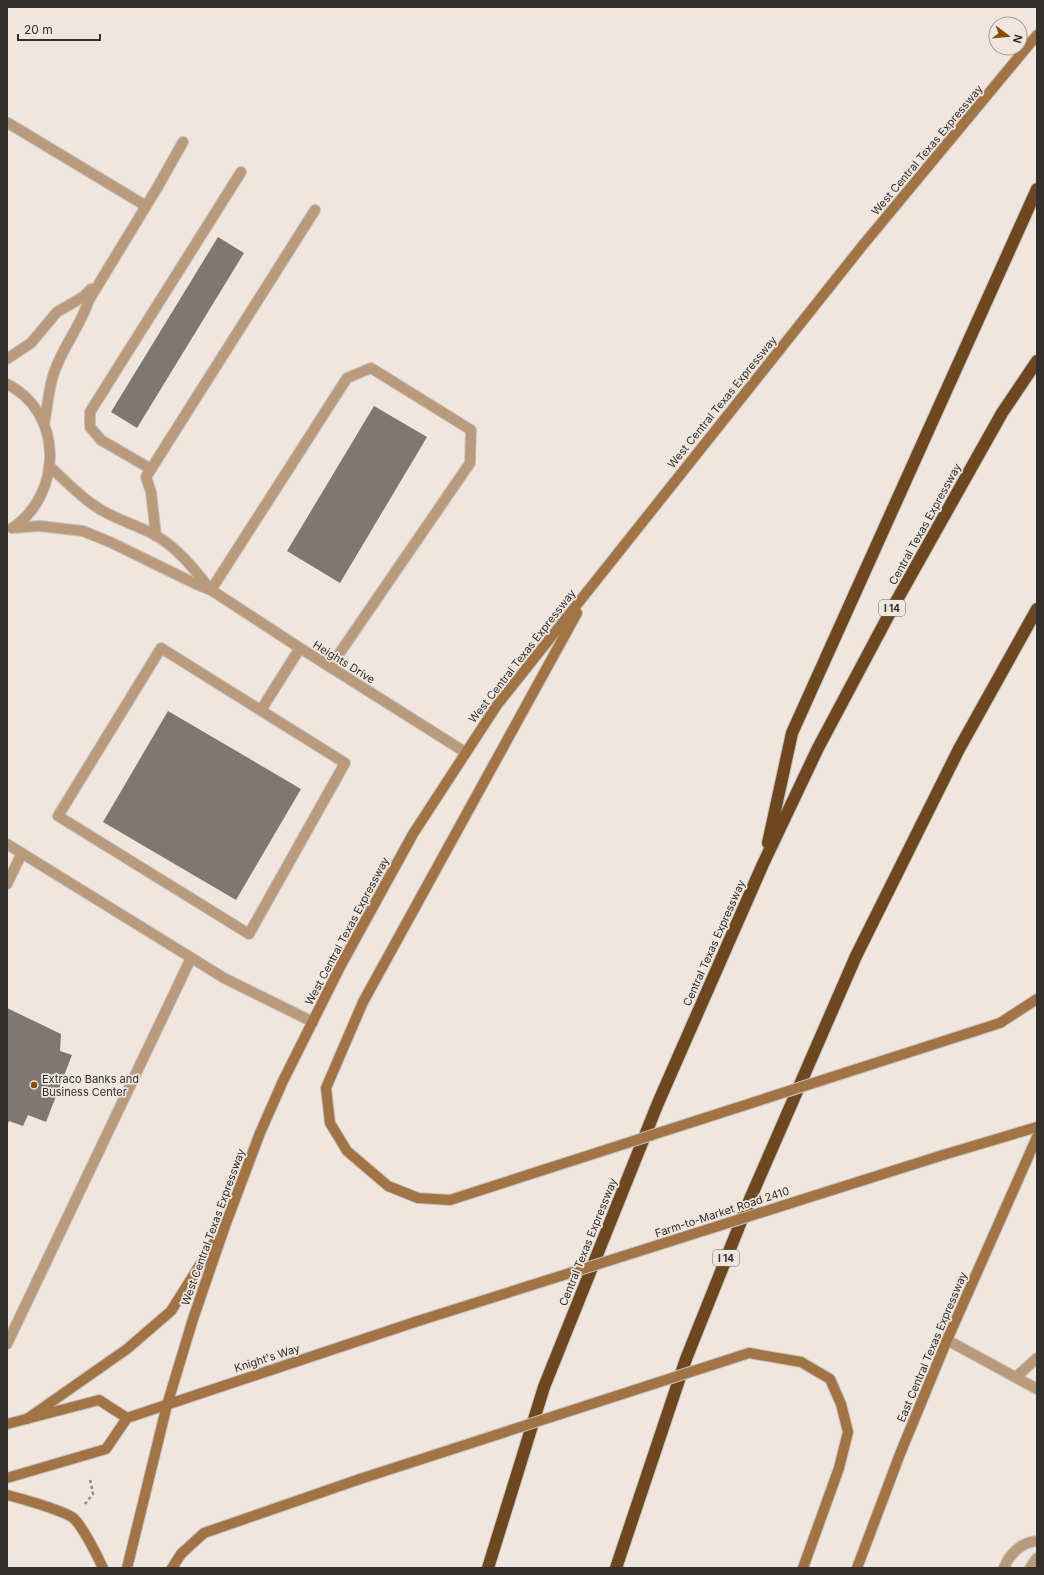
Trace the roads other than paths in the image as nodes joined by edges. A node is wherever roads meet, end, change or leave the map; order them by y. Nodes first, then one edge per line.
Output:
1 (1037, 35) edge
2 (7, 123) edge
3 (183, 142) dead end
4 (242, 172) dead end
5 (1037, 189) edge
6 (146, 206) junction
7 (315, 210) dead end
8 (99, 282) junction
9 (7, 359) edge
10 (1037, 361) edge
11 (7, 384) edge
12 (44, 424) junction
13 (49, 466) junction
14 (148, 473) junction
15 (10, 530) edge
16 (156, 536) junction
17 (590, 588) junction
18 (211, 590) junction
19 (1037, 609) edge
20 (300, 648) junction
21 (330, 667) junction
22 (261, 710) junction
23 (465, 752) junction
24 (7, 844) edge
25 (22, 853) junction
26 (763, 864) junction
27 (7, 884) edge
28 (191, 958) junction
29 (1037, 999) edge
30 (313, 1022) junction
31 (1037, 1127) edge
32 (1037, 1137) edge
33 (225, 1226) junction
34 (415, 1322) joint
35 (947, 1340) junction
36 (7, 1344) edge
37 (1037, 1358) edge
38 (1016, 1377) junction
39 (1037, 1389) edge
40 (167, 1404) junction
41 (127, 1418) junction
42 (27, 1419) junction
43 (7, 1424) edge
44 (7, 1478) edge
45 (7, 1495) edge
46 (1037, 1541) edge
47 (1037, 1558) edge
48 (103, 1568) edge
49 (127, 1568) edge
50 (172, 1568) edge
51 (488, 1568) edge
52 (616, 1568) edge
53 (803, 1568) edge
54 (857, 1568) edge
55 (1004, 1568) edge
56 (1030, 1568) edge

1 - 17 main road, West Central Texas Expressway
2 - 6 street
3 - 6 street
4 - 14 street
5 - 26 highway
6 - 8 street
7 - 14 street
8 - 9 street
8 - 12 street
10 - 26 highway, Central Texas Expressway / I 14
11 - 12 street
12 - 13 street
13 - 15 street
13 - 16 street
14 - 16 street
15 - 18 street
16 - 18 street
17 - 23 main road, West Central Texas Expressway
17 - 29 main road, bridge
18 - 20 street, Heights Drive
18 - 21 street
19 - 52 highway, I 14
20 - 21 street, Heights Drive
20 - 22 street
21 - 23 street, Heights Drive
22 - 22 street
23 - 30 main road, West Central Texas Expressway
24 - 25 street
25 - 27 street
25 - 28 street
26 - 51 highway, Central Texas Expressway / I 14
28 - 30 street
28 - 36 street
30 - 33 main road, West Central Texas Expressway
31 - 34 main road, Farm-to-Market Road 2410, bridge
32 - 35 main road, East Central Texas Expressway
33 - 40 main road, West Central Texas Expressway
33 - 42 main road
34 - 40 main road, Knight's Way
35 - 38 street
35 - 54 main road, East Central Texas Expressway
37 - 38 street
38 - 39 street
40 - 41 main road, Knight's Way
40 - 49 main road
41 - 42 main road
41 - 44 main road
42 - 43 main road
45 - 48 main road
46 - 55 street
47 - 56 street
50 - 53 main road, bridge

